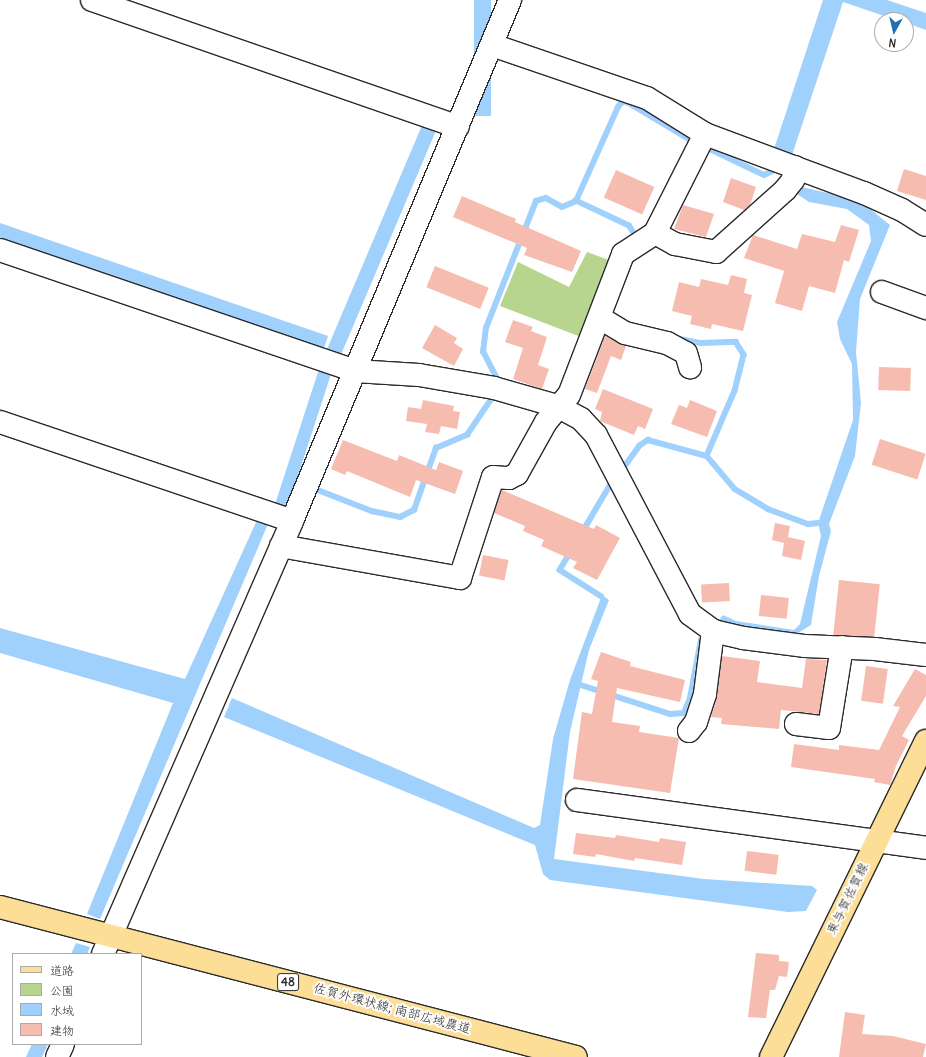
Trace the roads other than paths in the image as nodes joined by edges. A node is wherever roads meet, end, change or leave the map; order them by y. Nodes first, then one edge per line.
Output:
1 (92, 0) edge
2 (510, 0) edge
3 (492, 45) junction
4 (458, 127) junction
5 (705, 134) junction
6 (795, 167) junction
7 (926, 225) edge
8 (655, 233) junction
9 (0, 250) edge
10 (882, 292) dead end
11 (926, 308) edge
12 (600, 318) junction
13 (690, 368) dead end
14 (354, 370) junction
15 (557, 406) junction
16 (0, 422) edge
17 (292, 521) junction
18 (281, 546) junction
19 (712, 631) junction
20 (842, 648) junction
21 (926, 655) edge
22 (796, 724) dead end
23 (689, 731) dead end
24 (926, 741) edge
25 (577, 800) dead end
26 (877, 841) junction
27 (926, 848) edge
28 (0, 907) edge
29 (107, 945) edge
30 (140, 953) edge
31 (142, 953) edge
32 (63, 1045) edge
33 (57, 1057) edge
34 (576, 1057) edge
35 (771, 1057) edge

1 - 4 street
2 - 3 street
3 - 4 street
3 - 5 street
4 - 14 street
5 - 6 street
5 - 8 street
6 - 7 street
6 - 8 street
8 - 12 street
9 - 14 street
10 - 11 street
12 - 13 street
12 - 15 street
14 - 15 street
14 - 17 street
15 - 18 street
15 - 19 street
16 - 17 street
17 - 18 street
18 - 29 street
19 - 20 street
19 - 23 street
20 - 21 street
20 - 22 street
24 - 26 main road, 東与賀佐賀線
25 - 26 street
26 - 27 street
26 - 35 main road, 東与賀佐賀線
28 - 29 main road, 佐賀外環状線; 南部広域農道 / 48
29 - 30 main road, 佐賀外環状線; 南部広域農道 / 48
31 - 34 main road, 佐賀外環状線; 南部広域農道 / 48
32 - 33 street

